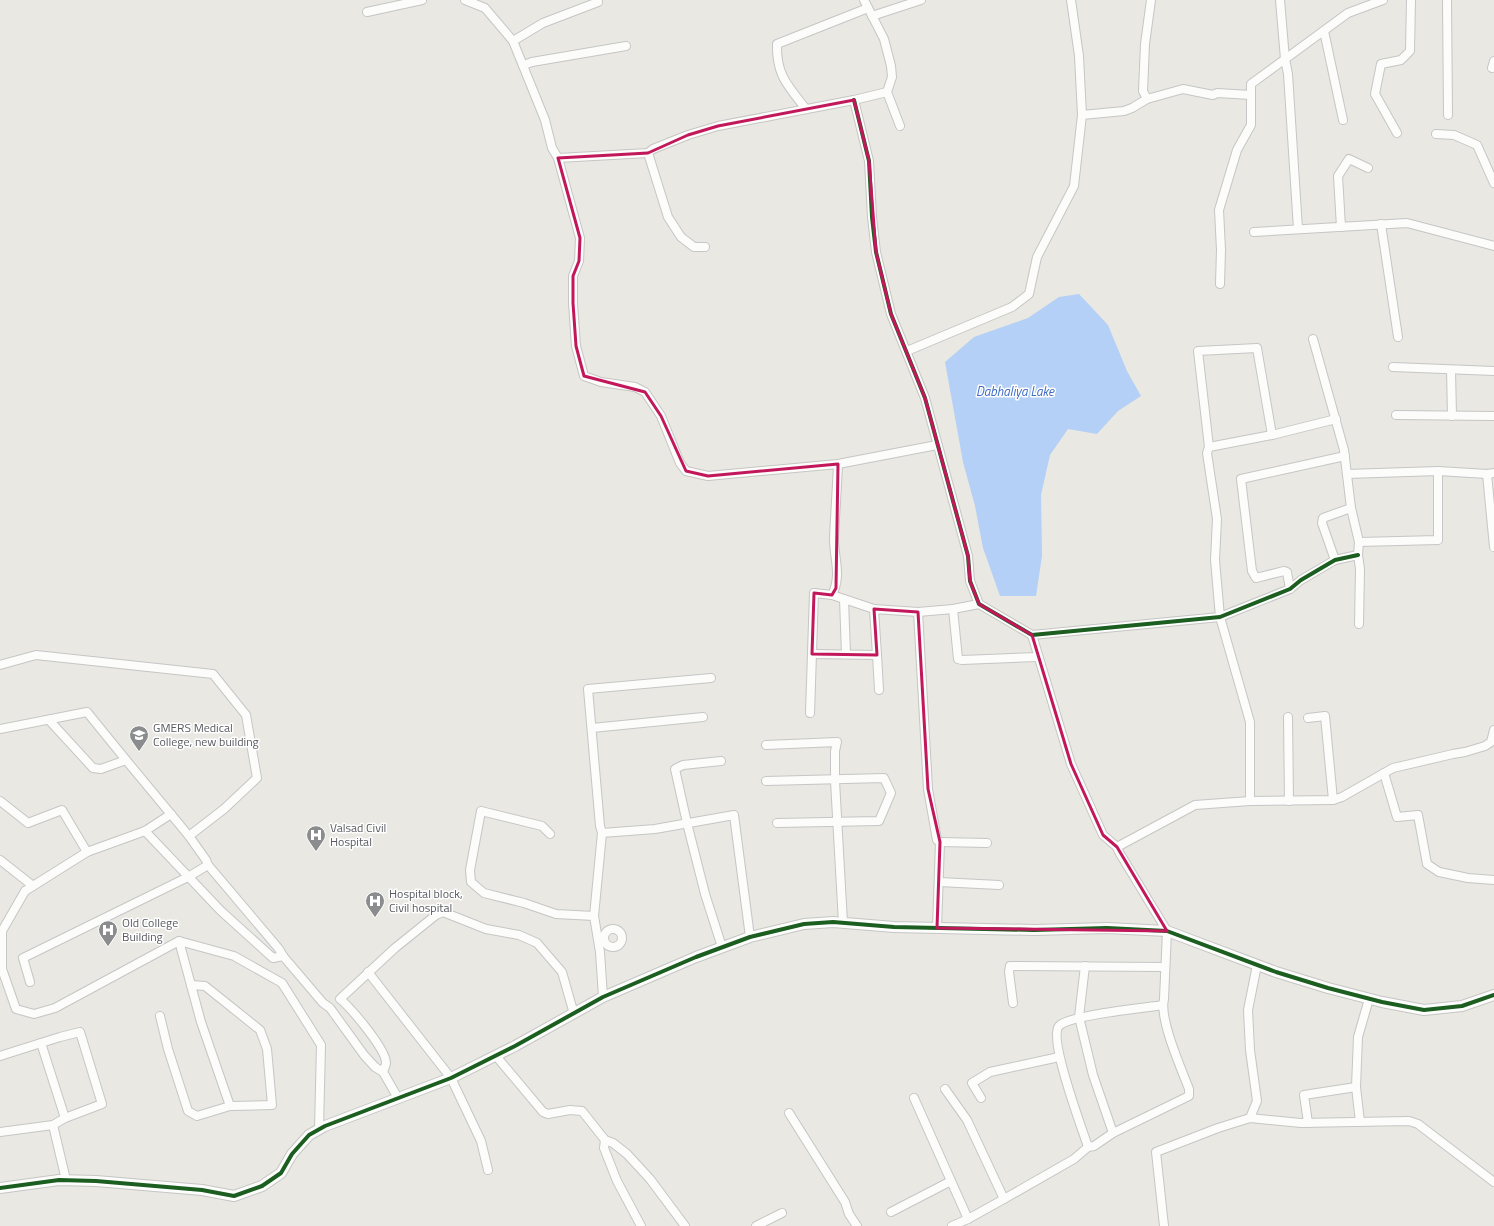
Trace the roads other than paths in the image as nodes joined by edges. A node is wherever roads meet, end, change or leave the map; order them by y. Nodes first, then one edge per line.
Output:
1 (422, 0) edge
2 (465, 0) edge
3 (864, 0) edge
4 (922, 0) edge
5 (1071, 0) edge
6 (1151, 0) edge
7 (1280, 0) edge
8 (1383, 0) edge
9 (1412, 0) edge
10 (1447, 0) edge
11 (598, 2) dead end
12 (868, 8) junction
13 (367, 12) dead end
14 (872, 16) junction
15 (1324, 31) junction
16 (513, 41) junction
17 (626, 46) dead end
18 (1285, 59) junction
19 (524, 65) junction
20 (887, 92) junction
21 (1251, 95) junction
22 (1147, 99) junction
23 (854, 100) junction
24 (806, 109) junction
25 (1082, 115) junction
26 (1448, 115) dead end
27 (1343, 120) dead end
28 (900, 126) dead end
29 (1397, 132) dead end
30 (1436, 134) dead end
31 (648, 153) junction
32 (558, 158) junction
33 (1368, 168) dead end
34 (1494, 183) edge
35 (1381, 224) junction
36 (1341, 227) junction
37 (1298, 229) junction
38 (1254, 232) dead end
39 (1494, 246) edge
40 (705, 247) dead end
41 (1220, 284) dead end
42 (1398, 337) dead end
43 (1313, 339) dead end
44 (907, 351) junction
45 (1393, 368) dead end
46 (1452, 370) junction
47 (1494, 371) edge
48 (1396, 415) dead end
49 (1452, 416) junction
50 (1494, 416) edge
51 (1336, 419) junction
52 (1272, 435) junction
53 (937, 446) junction
54 (1209, 447) junction
55 (1345, 456) junction
56 (838, 464) junction
57 (1438, 471) junction
58 (1347, 474) junction
59 (1491, 474) edge
60 (1351, 508) junction
61 (1359, 542) junction
62 (1494, 548) edge
63 (1358, 555) junction
64 (1335, 560) junction
65 (1290, 589) junction
66 (832, 594) junction
67 (844, 599) junction
68 (979, 604) junction
69 (874, 609) junction
70 (953, 609) junction
71 (918, 612) junction
72 (1220, 618) junction
73 (1359, 624) dead end
74 (1032, 635) junction
75 (812, 654) junction
76 (846, 654) junction
77 (876, 655) junction
78 (1038, 657) junction
79 (0, 665) edge
80 (711, 678) dead end
81 (879, 690) dead end
82 (810, 713) dead end
83 (703, 717) dead end
84 (1288, 717) dead end
85 (1308, 718) dead end
86 (49, 720) junction
87 (592, 728) junction
88 (0, 729) edge
89 (1494, 730) edge
90 (766, 745) dead end
91 (126, 760) junction
92 (721, 761) dead end
93 (1384, 773) junction
94 (835, 778) junction
95 (766, 781) dead end
96 (1333, 800) junction
97 (0, 801) edge
98 (1250, 801) junction
99 (1290, 801) junction
100 (171, 814) junction
101 (838, 821) junction
102 (687, 823) junction
103 (777, 823) dead end
104 (145, 832) junction
105 (602, 833) junction
106 (550, 834) dead end
107 (189, 836) junction
108 (940, 842) junction
109 (987, 843) dead end
110 (1117, 847) junction
111 (87, 852) junction
112 (0, 860) edge
113 (208, 865) junction
114 (188, 877) junction
115 (1494, 880) edge
116 (939, 882) junction
117 (999, 884) dead end
118 (33, 886) junction
119 (594, 916) junction
120 (843, 923) junction
121 (937, 928) junction
122 (1166, 931) junction
123 (750, 937) junction
124 (179, 941) junction
125 (722, 947) junction
126 (282, 956) junction
127 (1257, 965) junction
128 (1086, 966) junction
129 (1165, 967) junction
130 (1, 970) edge
131 (368, 972) junction
132 (30, 982) dead end
133 (191, 985) junction
134 (1494, 996) edge
135 (603, 997) junction
136 (1370, 998) junction
137 (1013, 1002) dead end
138 (1163, 1005) junction
139 (574, 1014) junction
140 (160, 1016) dead end
141 (1079, 1017) junction
142 (41, 1043) junction
143 (0, 1056) edge
144 (496, 1056) junction
145 (1059, 1057) junction
146 (383, 1072) junction
147 (451, 1078) junction
148 (1356, 1086) junction
149 (945, 1089) dead end
150 (398, 1098) junction
151 (914, 1098) dead end
152 (981, 1098) dead end
153 (230, 1106) junction
154 (789, 1113) dead end
155 (65, 1118) junction
156 (1250, 1118) junction
157 (1360, 1122) junction
158 (1308, 1123) junction
159 (53, 1125) junction
160 (320, 1129) junction
161 (0, 1132) edge
162 (1113, 1133) junction
163 (605, 1140) junction
164 (1088, 1147) junction
165 (488, 1170) dead end
166 (66, 1180) junction
167 (951, 1181) junction
168 (1494, 1182) edge
169 (0, 1188) edge
170 (1004, 1199) junction
171 (891, 1212) dead end
172 (782, 1213) dead end
173 (968, 1219) junction
174 (641, 1226) edge
175 (685, 1226) edge
176 (756, 1226) edge
177 (857, 1226) edge
178 (952, 1226) edge
179 (1164, 1226) edge

1 - 13 street
2 - 16 street
3 - 12 street
4 - 14 street
5 - 25 street
6 - 22 street
7 - 18 street
8 - 15 street
9 - 29 street
10 - 26 street
11 - 16 street
12 - 14 street
12 - 24 street
14 - 20 street
15 - 18 street
15 - 27 street
16 - 19 street
17 - 19 street
18 - 21 street
18 - 37 street
19 - 32 street
20 - 23 street
20 - 28 street
21 - 22 street
21 - 41 street
22 - 25 street
23 - 24 street
23 - 44 street
24 - 31 street
25 - 44 street
30 - 34 street
31 - 32 street
31 - 40 street
32 - 56 street
33 - 36 street
35 - 36 street
35 - 39 street
35 - 42 street
36 - 37 street
37 - 38 street
43 - 51 street
44 - 53 street
45 - 46 street
46 - 47 street
46 - 49 street
48 - 49 street
49 - 50 street
51 - 52 street
51 - 55 street
52 - 54 street
52 - 54 street
53 - 56 street
53 - 68 street
54 - 72 street
55 - 58 street
55 - 65 street
56 - 66 street
57 - 58 street
57 - 59 street
57 - 61 street
58 - 60 street
59 - 62 street
60 - 61 street
60 - 64 street
61 - 63 street
63 - 64 street
63 - 73 street
64 - 65 street
65 - 72 street
66 - 67 street
66 - 75 street
67 - 69 street
67 - 76 street
68 - 70 street
68 - 74 street
69 - 71 street
69 - 77 street
70 - 71 street
70 - 78 street
71 - 108 street
72 - 74 street
72 - 98 street
74 - 78 street
75 - 76 street
75 - 82 street
76 - 77 street
77 - 81 street
78 - 110 street
79 - 107 street
80 - 87 street
83 - 87 street
84 - 99 street
85 - 96 street
86 - 88 street
86 - 91 street
86 - 91 street
87 - 105 street
89 - 93 street
90 - 94 street
91 - 100 street
92 - 102 street
93 - 96 street
93 - 115 street
94 - 95 street
94 - 101 street
94 - 101 street
96 - 99 street
97 - 111 street
98 - 99 street
98 - 110 street
100 - 104 street
100 - 107 street
101 - 103 street
101 - 120 street
102 - 105 street
102 - 123 street
102 - 125 street
104 - 111 street
104 - 114 street
105 - 119 street
106 - 119 street
107 - 113 street
108 - 109 street
108 - 116 street
110 - 122 street
111 - 118 street
112 - 118 street
113 - 114 street
113 - 126 street
114 - 126 street
114 - 132 street
116 - 117 street
116 - 121 street
118 - 130 street
119 - 135 street
120 - 121 street
120 - 123 street
121 - 122 street
122 - 127 street
122 - 129 street
123 - 125 street
124 - 130 street
124 - 133 street
124 - 160 street
125 - 135 street
126 - 146 street
127 - 136 street
127 - 156 street
128 - 129 street
128 - 137 street
128 - 141 street
129 - 138 street
131 - 139 street
131 - 146 street
131 - 147 street
133 - 153 street
133 - 153 street
134 - 136 street
135 - 139 street
136 - 148 street
138 - 141 street
138 - 162 street
139 - 144 street
140 - 153 street
141 - 145 street
141 - 162 street
142 - 143 street
142 - 155 street
142 - 155 street
144 - 147 street
144 - 163 street
145 - 152 street
145 - 164 street
146 - 150 street
147 - 150 street
147 - 165 street
148 - 157 street
148 - 158 street
149 - 170 street
150 - 160 street
151 - 167 street
154 - 177 street
155 - 159 street
156 - 158 street
156 - 179 street
157 - 158 street
157 - 168 street
159 - 161 street
159 - 166 street
160 - 166 street
162 - 164 street
163 - 174 street
163 - 175 street
164 - 170 street
166 - 169 street
167 - 171 street
167 - 173 street
170 - 173 street
172 - 176 street
173 - 178 street

